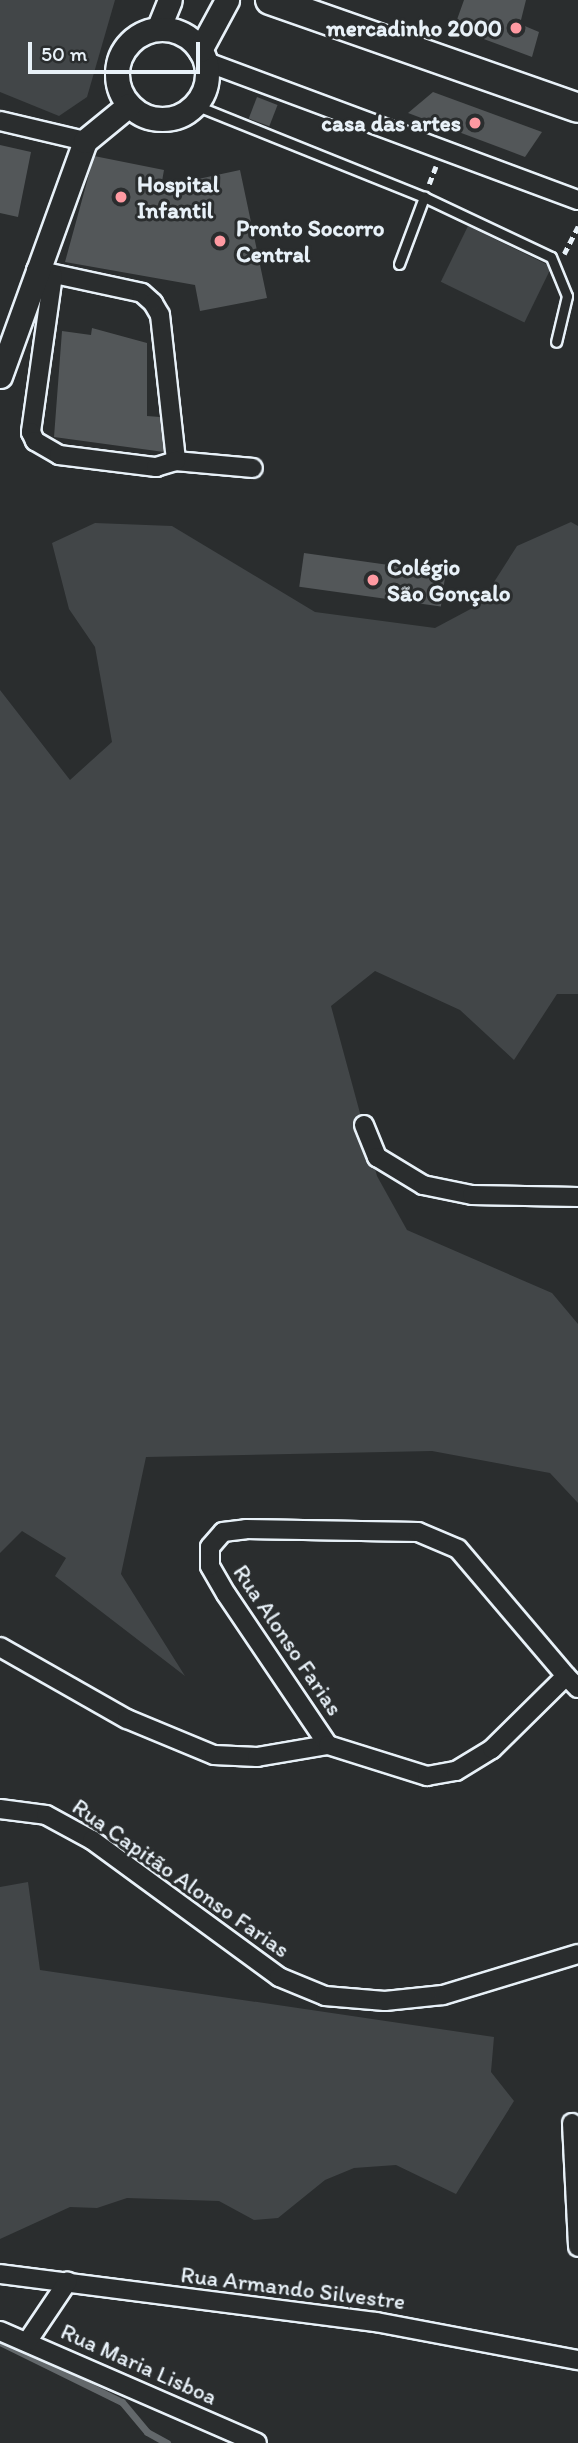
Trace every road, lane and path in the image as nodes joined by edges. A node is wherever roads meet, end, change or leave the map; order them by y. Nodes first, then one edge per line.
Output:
1 (170, 0) edge
2 (227, 0) edge
3 (270, 0) edge
4 (159, 27) junction
5 (202, 56) junction
6 (195, 104) junction
7 (129, 105) junction
8 (578, 108) edge
9 (0, 121) edge
10 (85, 141) junction
11 (443, 149) junction
12 (424, 197) junction
13 (578, 200) edge
14 (578, 226) edge
15 (399, 264) dead end
16 (558, 267) junction
17 (45, 273) junction
18 (556, 342) dead end
19 (0, 376) edge
20 (176, 461) junction
21 (253, 468) dead end
22 (364, 1125) dead end
23 (578, 1197) edge
24 (0, 1647) edge
25 (572, 1682) edge
26 (328, 1745) junction
27 (0, 1809) edge
28 (578, 1954) edge
29 (572, 2123) dead end
30 (578, 2247) edge
31 (0, 2274) edge
32 (68, 2281) junction
33 (0, 2331) edge
34 (27, 2342) junction
35 (578, 2360) edge
36 (257, 2443) edge

1 - 4 street
2 - 5 street
3 - 8 main road
4 - 5 street
4 - 7 street
5 - 6 street
5 - 11 street
6 - 7 street
6 - 12 lane
7 - 10 street
9 - 10 street
10 - 17 street
11 - 12 path
11 - 13 street
12 - 15 lane
12 - 16 lane
14 - 16 path
16 - 18 lane
17 - 19 street
17 - 20 street
17 - 20 street
20 - 21 street
22 - 23 street
24 - 26 street, Rua Alonso Farias
25 - 26 street
25 - 26 street, Rua Alonso Farias
27 - 28 street, Rua Capitão Alonso Farias
29 - 30 street
31 - 32 street, Rua Armando Silvestre
32 - 34 street
32 - 35 street, Rua Armando Silvestre
33 - 34 street, Rua Maria Lisboa
34 - 36 street, Rua Maria Lisboa

